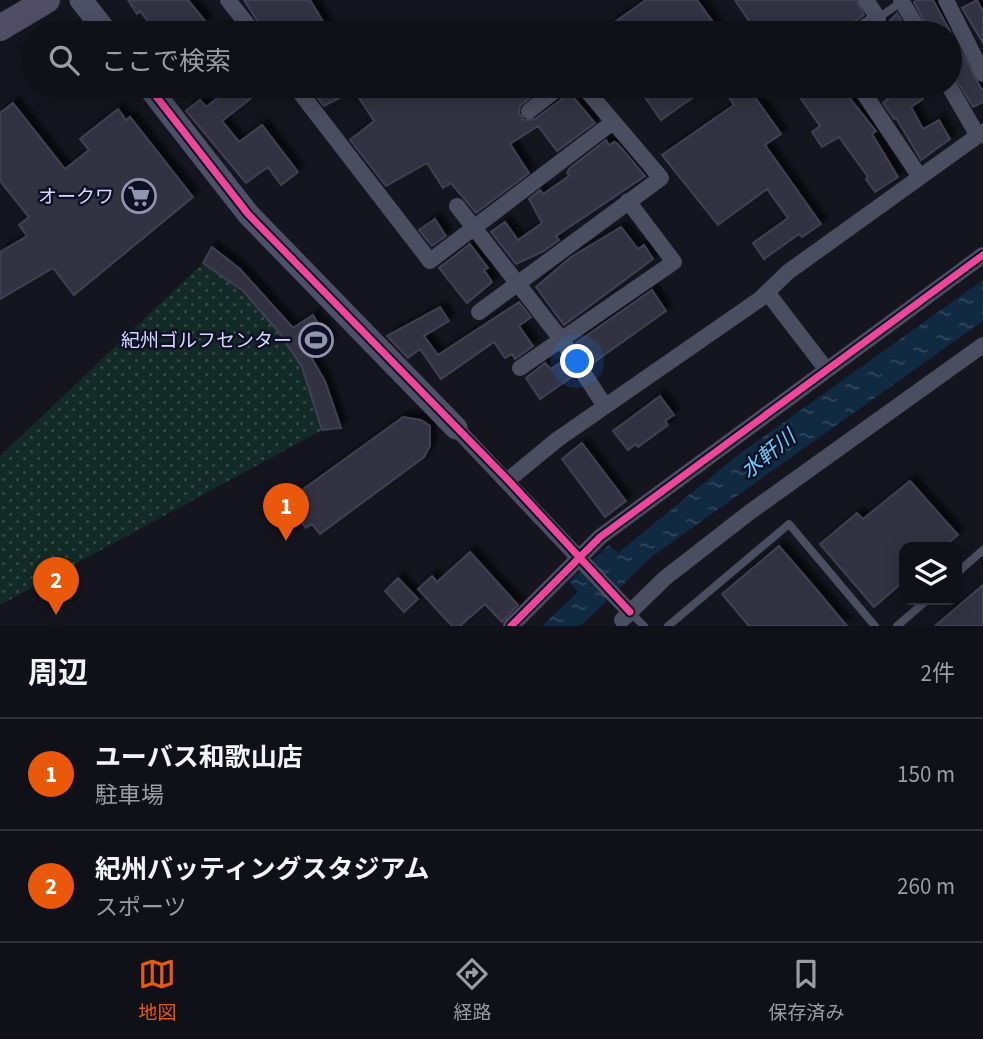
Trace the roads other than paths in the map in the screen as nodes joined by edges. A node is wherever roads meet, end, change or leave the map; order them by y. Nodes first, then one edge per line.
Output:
1 (47, 0) edge
2 (81, 0) edge
3 (228, 0) edge
4 (866, 0) edge
5 (946, 0) edge
6 (903, 1) edge
7 (878, 18) junction
8 (98, 21) edge
9 (245, 21) edge
10 (874, 21) edge
11 (914, 21) edge
12 (956, 21) edge
13 (0, 28) edge
14 (962, 32) edge
15 (983, 74) edge
16 (157, 98) edge
17 (304, 98) edge
18 (546, 98) edge
19 (593, 98) edge
20 (867, 98) edge
21 (957, 98) edge
22 (529, 111) dead end
23 (613, 122) junction
24 (980, 134) edge
25 (920, 177) junction
26 (628, 201) junction
27 (457, 206) dead end
28 (474, 228) junction
29 (983, 255) edge
30 (517, 284) junction
31 (767, 292) junction
32 (479, 312) dead end
33 (561, 339) junction
34 (983, 345) edge
35 (520, 368) dead end
36 (826, 369) junction
37 (605, 406) junction
38 (456, 428) joint
39 (508, 480) junction
40 (983, 551) edge
41 (583, 561) junction
42 (962, 569) edge
43 (921, 605) edge
44 (626, 616) junction
45 (511, 626) edge
46 (644, 626) edge
47 (668, 626) edge
48 (875, 626) edge
49 (897, 626) edge

1 - 13 main road
2 - 8 street
3 - 9 street
4 - 7 street
5 - 12 street
6 - 7 lane
6 - 11 street
7 - 10 street
14 - 15 street
16 - 38 street
17 - 28 street
18 - 22 street
19 - 23 street
20 - 25 street
21 - 24 street
23 - 26 street
23 - 28 street
24 - 25 street
25 - 31 street
26 - 30 street
26 - 33 street
27 - 28 street
28 - 30 street
29 - 36 street
30 - 32 street
30 - 33 street
31 - 36 street
31 - 37 street
33 - 35 street
33 - 37 street
34 - 44 street
36 - 41 street
37 - 39 street
38 - 39 street
39 - 41 street
40 - 42 lane
41 - 44 street
41 - 45 street
43 - 49 lane
44 - 46 lane
47 - 48 lane

